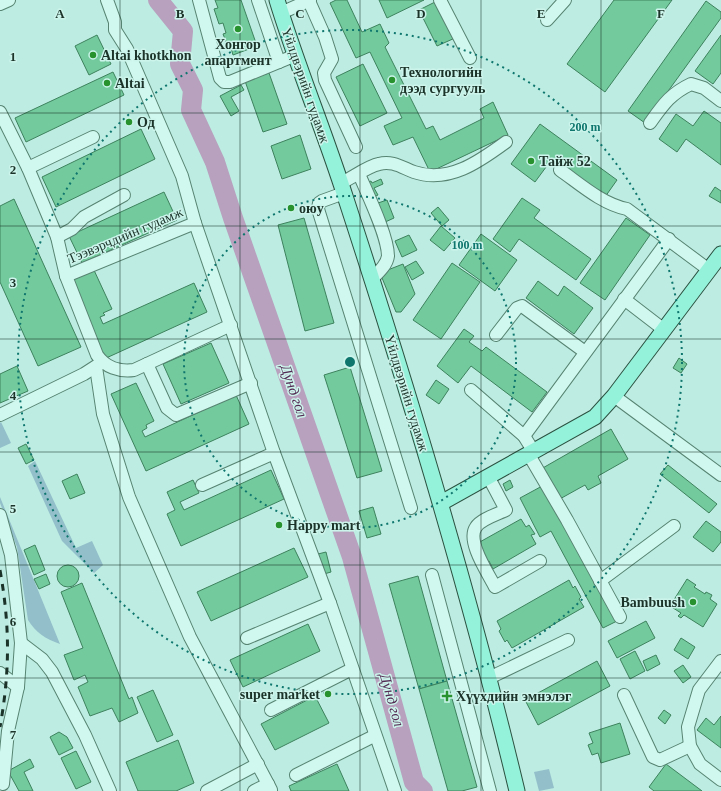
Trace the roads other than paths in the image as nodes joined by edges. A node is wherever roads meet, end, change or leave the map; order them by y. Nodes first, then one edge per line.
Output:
1 (8, 0) edge
2 (107, 0) edge
3 (198, 0) edge
4 (258, 0) edge
5 (310, 0) edge
6 (440, 0) edge
7 (565, 0) edge
8 (0, 4) edge
9 (279, 7) edge
10 (547, 20) dead end
11 (296, 55) junction
12 (470, 58) dead end
13 (279, 62) junction
14 (721, 101) edge
15 (0, 112) edge
16 (650, 123) dead end
17 (93, 137) dead end
18 (506, 142) dead end
19 (356, 147) dead end
20 (28, 168) junction
21 (560, 170) dead end
22 (359, 174) junction
23 (343, 188) junction
24 (124, 195) dead end
25 (195, 222) junction
26 (57, 237) junction
27 (669, 239) junction
28 (721, 254) edge
29 (709, 270) junction
30 (66, 276) junction
31 (372, 279) junction
32 (624, 299) junction
33 (231, 325) junction
34 (664, 329) junction
35 (496, 335) dead end
36 (586, 352) junction
37 (147, 364) junction
38 (99, 365) junction
39 (251, 383) junction
40 (471, 390) dead end
41 (614, 396) junction
42 (0, 415) edge
43 (524, 436) junction
44 (274, 453) junction
45 (532, 454) junction
46 (721, 475) edge
47 (488, 478) junction
48 (202, 485) dead end
49 (441, 503) junction
50 (411, 508) dead end
51 (0, 515) edge
52 (674, 526) dead end
53 (540, 561) dead end
54 (432, 575) dead end
55 (600, 581) junction
56 (330, 603) junction
57 (620, 617) dead end
58 (247, 638) dead end
59 (568, 640) dead end
60 (22, 643) junction
61 (721, 661) edge
62 (352, 668) junction
63 (0, 673) edge
64 (489, 678) junction
65 (18, 687) junction
66 (624, 695) dead end
67 (271, 710) dead end
68 (374, 736) junction
69 (690, 746) junction
70 (258, 764) junction
71 (296, 775) dead end
72 (721, 780) edge
73 (3, 784) dead end
74 (270, 787) edge
75 (110, 791) edge
76 (208, 791) edge
77 (254, 791) edge
78 (394, 791) edge
79 (490, 791) edge
80 (517, 791) edge

1 - 8 street
2 - 25 street
3 - 13 street
4 - 13 street
5 - 9 street
5 - 19 street
6 - 12 street
7 - 10 street
9 - 11 main road, Yйлдвэрийн гудамж
11 - 13 street
11 - 23 main road, Yйлдвэрийн гудамж
14 - 16 street
15 - 20 street
17 - 20 street
18 - 22 street
20 - 26 street
21 - 27 street
22 - 23 street
22 - 31 street
23 - 31 main road, Yйлдвэрийн гудамж
23 - 50 street
24 - 26 street
25 - 30 street, Тээвэрчдийн гудамж
25 - 33 street
26 - 30 street
27 - 29 street
27 - 32 street
28 - 29 main road
29 - 34 main road
30 - 38 street
31 - 49 main road, Yйлдвэрийн гудамж
32 - 34 street
32 - 36 street
33 - 37 street
33 - 39 street
34 - 41 main road
35 - 36 street
36 - 43 street
37 - 38 street
37 - 39 street
38 - 42 street
38 - 70 street
39 - 44 street
40 - 43 street
41 - 45 main road
41 - 46 street
43 - 45 street
44 - 48 street
44 - 56 street
45 - 47 main road
45 - 55 street
47 - 49 main road
47 - 53 street
49 - 64 main road, Yйлдвэрийн гудамж
51 - 60 street
52 - 55 street
54 - 79 street
55 - 57 street
56 - 58 street
56 - 62 street
59 - 64 street
60 - 65 street
60 - 75 street
61 - 69 street
62 - 67 street
62 - 68 street
63 - 65 street
64 - 80 main road, Yйлдвэрийн гудамж
65 - 73 street
66 - 69 street
68 - 71 street
68 - 78 street
69 - 72 street
70 - 74 street
70 - 76 street
74 - 77 street

